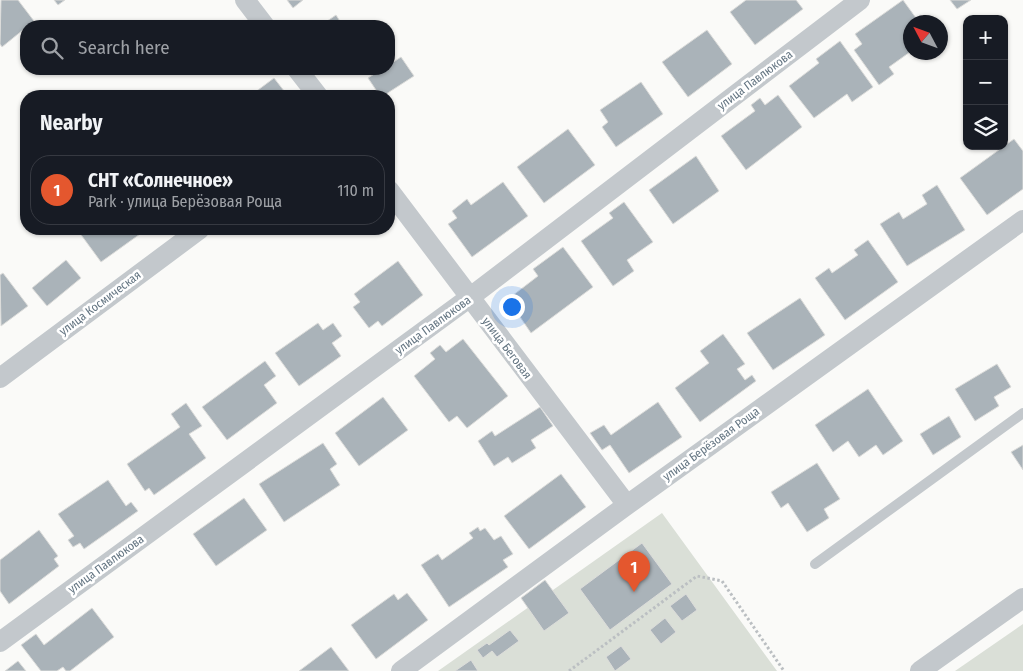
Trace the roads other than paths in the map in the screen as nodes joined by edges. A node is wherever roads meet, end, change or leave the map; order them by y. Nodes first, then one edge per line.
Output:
1 (245, 0) edge
2 (860, 0) edge
3 (260, 20) edge
4 (302, 75) edge
5 (313, 90) edge
6 (395, 198) edge
7 (1023, 220) edge
8 (192, 235) edge
9 (469, 298) junction
10 (0, 378) edge
11 (1023, 413) edge
12 (627, 505) junction
13 (816, 564) dead end
14 (1023, 598) edge
15 (0, 642) edge
16 (401, 671) edge
17 (920, 671) edge

1 - 3 street
2 - 9 street, улица Павлюкова
4 - 5 street
6 - 9 street, улица Беговая
7 - 12 street, улица Берёзовая Роща
8 - 10 street, улица Космическая
9 - 12 street, улица Беговая
9 - 15 street, улица Павлюкова
11 - 13 lane
12 - 16 street, улица Берёзовая Роща
14 - 17 street

